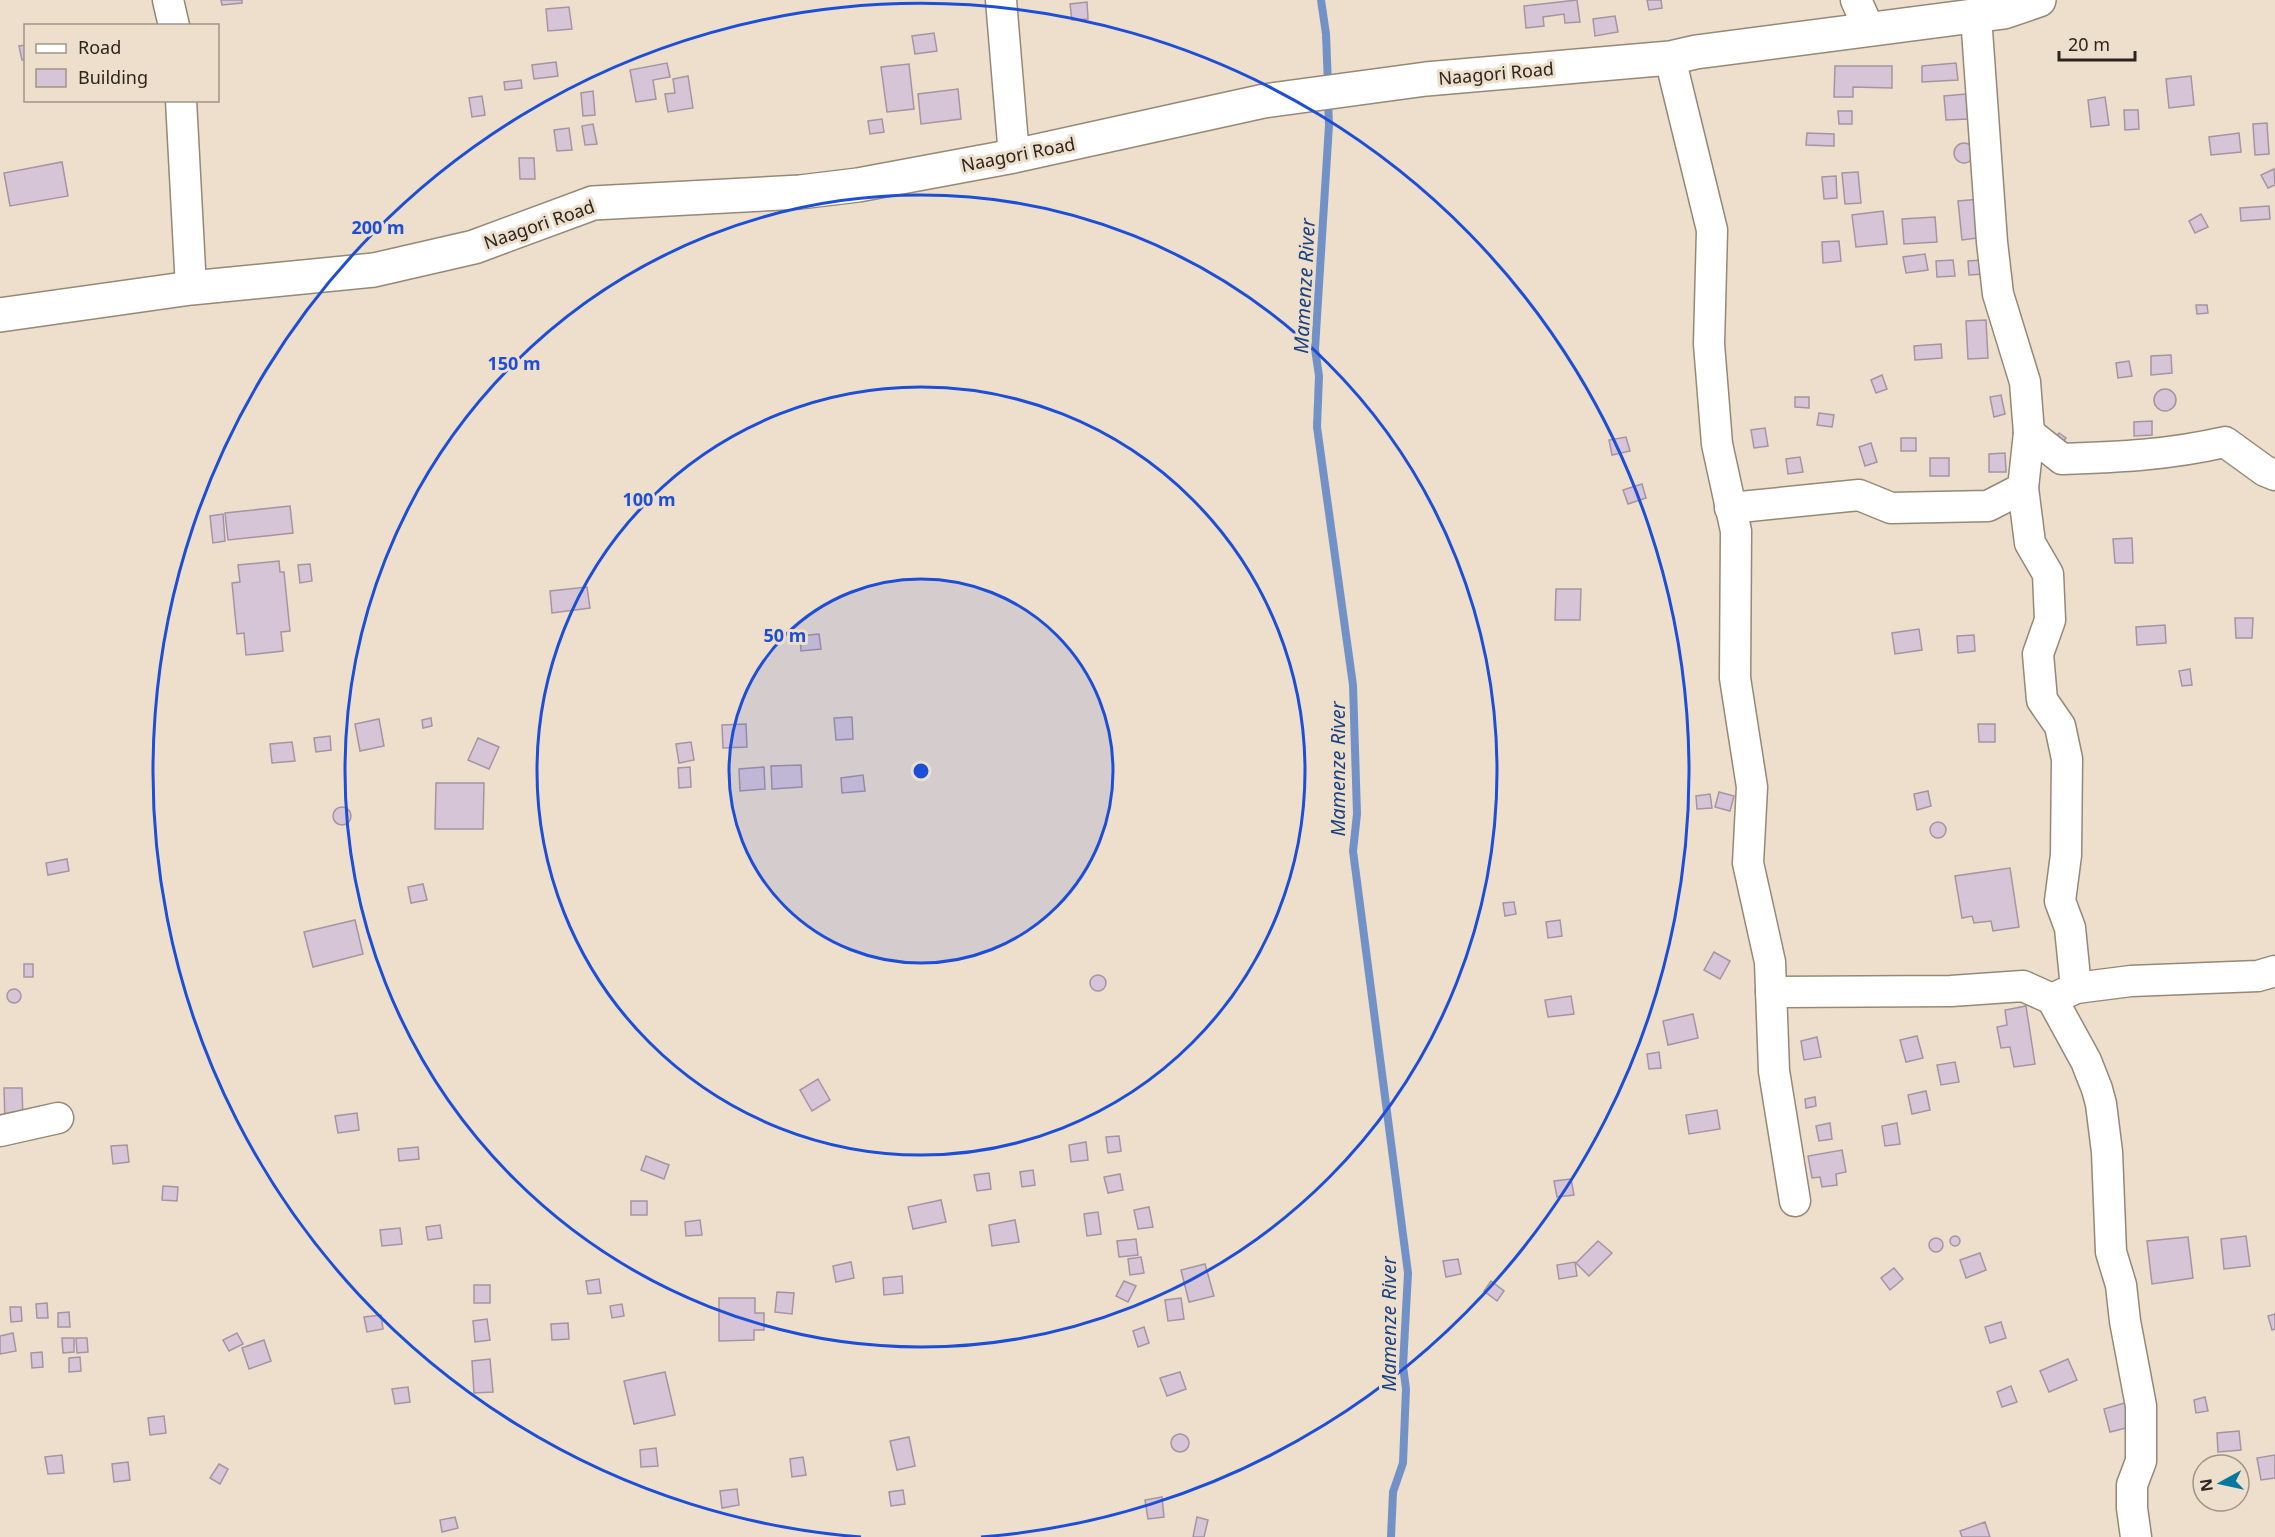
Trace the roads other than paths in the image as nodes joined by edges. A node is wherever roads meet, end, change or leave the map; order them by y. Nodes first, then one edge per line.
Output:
1 (168, 0) edge
2 (1001, 0) edge
3 (1856, 0) edge
4 (2039, 0) edge
5 (1994, 9) edge
6 (174, 24) edge
7 (1869, 29) junction
8 (1670, 58) junction
9 (181, 102) edge
10 (1014, 156) junction
11 (191, 288) junction
12 (0, 315) edge
13 (2028, 433) junction
14 (2275, 475) edge
15 (2023, 488) junction
16 (1730, 508) junction
17 (2275, 971) edge
18 (1771, 992) junction
19 (2064, 994) junction
20 (58, 1118) dead end
21 (0, 1131) edge
22 (1795, 1201) dead end
23 (2136, 1537) edge

1 - 6 street
2 - 10 street
3 - 7 street
4 - 5 street, Naagori Road
5 - 7 street, Naagori Road
5 - 13 street
7 - 8 street, Naagori Road
8 - 10 street, Naagori Road
8 - 16 street
9 - 11 street
10 - 11 street, Naagori Road
11 - 12 street, Naagori Road
13 - 14 street
13 - 15 street
15 - 16 street
15 - 19 street
16 - 18 street
17 - 19 street
18 - 19 street
18 - 22 street
19 - 23 street
20 - 21 street

